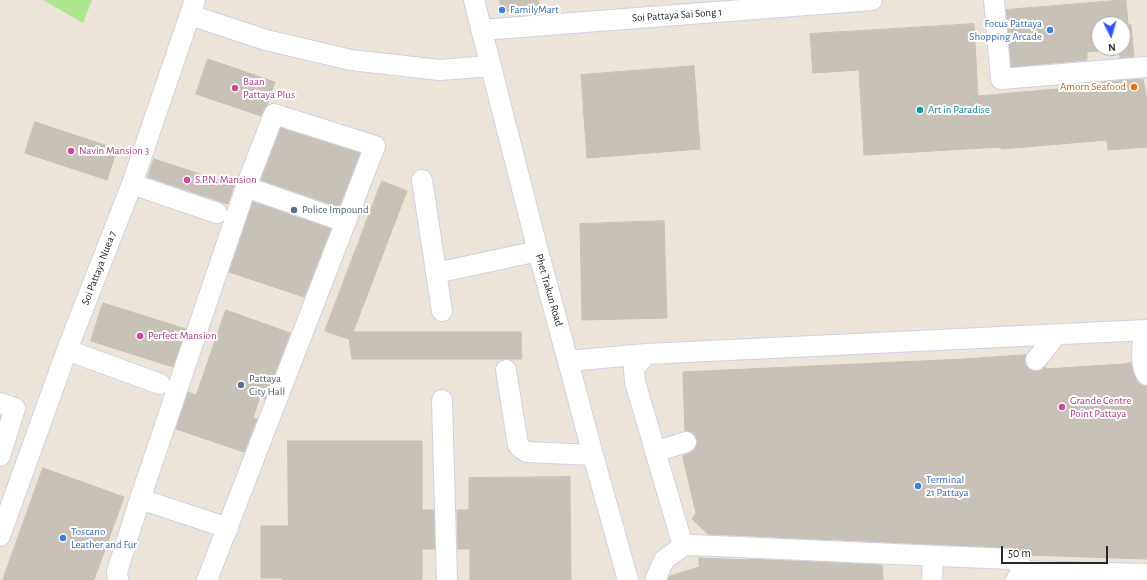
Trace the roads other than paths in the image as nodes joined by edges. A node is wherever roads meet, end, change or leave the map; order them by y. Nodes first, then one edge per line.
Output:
1 (474, 0) edge
2 (872, 0) edge
3 (994, 0) edge
4 (192, 8) edge
5 (482, 30) junction
6 (490, 66) junction
7 (1147, 67) edge
8 (422, 180) dead end
9 (132, 184) junction
10 (246, 187) junction
11 (217, 213) dead end
12 (346, 222) junction
13 (538, 251) junction
14 (436, 273) junction
15 (442, 311) dead end
16 (1146, 331) edge
17 (1056, 335) junction
18 (67, 350) junction
19 (646, 354) junction
20 (568, 360) junction
21 (1036, 360) dead end
22 (506, 370) dead end
23 (1147, 375) edge
24 (160, 384) dead end
25 (442, 400) dead end
26 (0, 403) edge
27 (686, 442) dead end
28 (593, 455) junction
29 (0, 456) edge
30 (654, 465) junction
31 (140, 499) junction
32 (228, 528) junction
33 (0, 536) edge
34 (683, 546) junction
35 (939, 556) junction
36 (1147, 574) edge
37 (1018, 576) edge
38 (628, 577) edge
39 (118, 580) edge
40 (208, 580) edge
41 (447, 580) edge
42 (656, 580) edge
43 (932, 580) edge

1 - 5 street, Phet Trakun Road
2 - 5 street, Soi Pattaya Sai Song 1
3 - 7 street
4 - 6 street
4 - 9 street, Soi Pattaya Nuea 7
5 - 6 street, Phet Trakun Road
6 - 13 street, Phet Trakun Road
8 - 14 street
9 - 11 street
9 - 18 street, Soi Pattaya Nuea 7
10 - 12 street
10 - 12 street
10 - 31 street
12 - 32 street
13 - 14 street
13 - 20 street, Phet Trakun Road
14 - 15 street
16 - 17 street
16 - 23 street
17 - 19 street
17 - 21 street
18 - 24 street
18 - 33 street, Soi Pattaya Nuea 7
19 - 20 street
19 - 30 street
20 - 28 street, Phet Trakun Road
22 - 28 street
25 - 41 street
26 - 29 street
27 - 30 street
28 - 38 street, Phet Trakun Road
30 - 34 street
31 - 32 street
31 - 39 street
32 - 40 street
34 - 35 street
34 - 42 street
35 - 37 street
35 - 43 street
36 - 37 street

